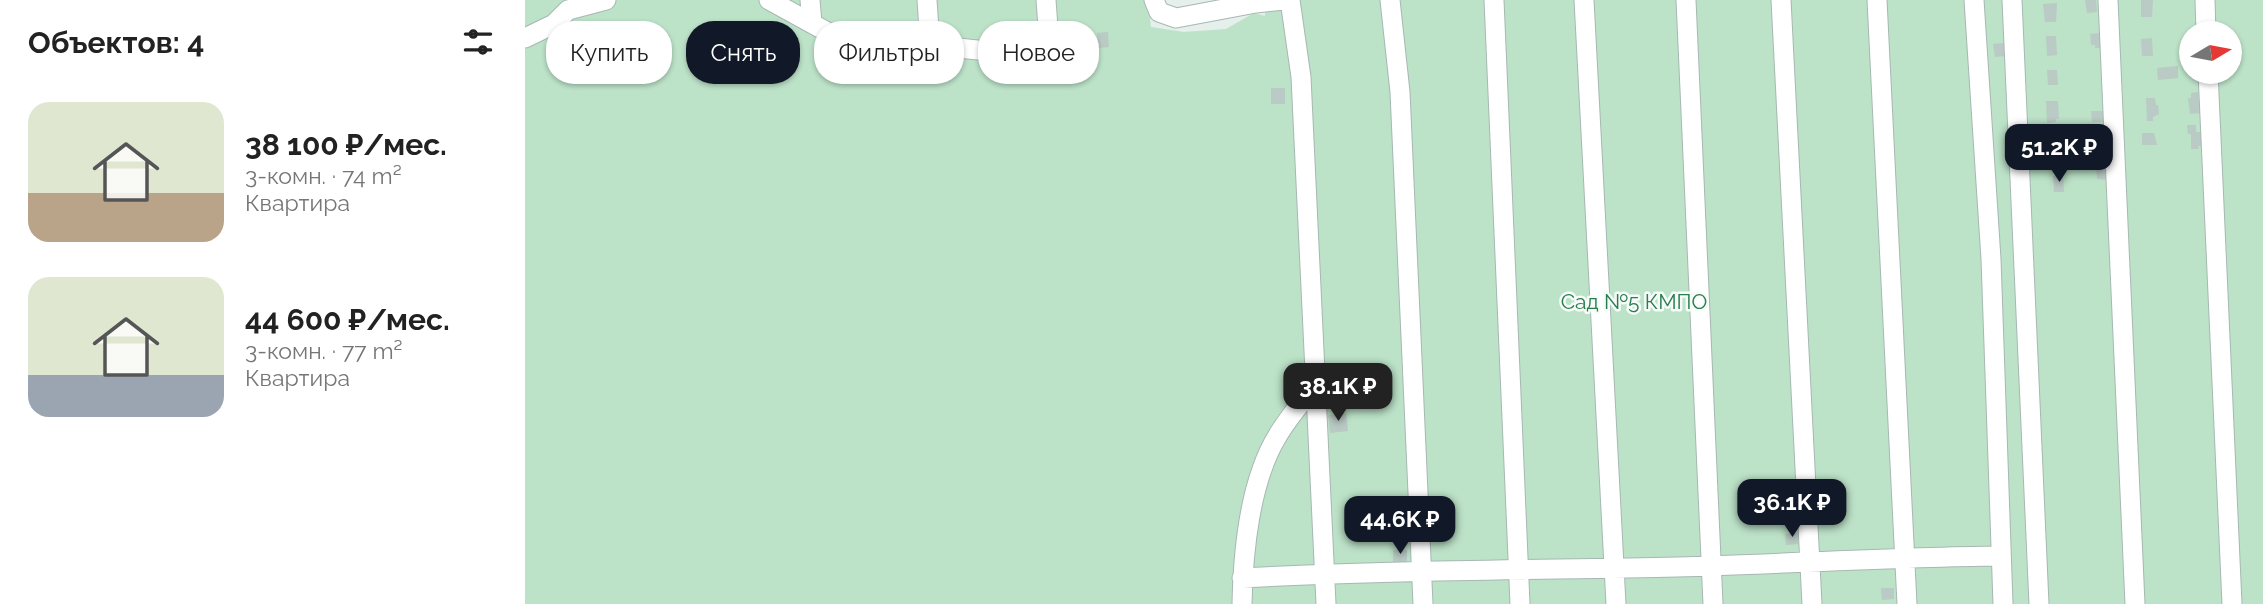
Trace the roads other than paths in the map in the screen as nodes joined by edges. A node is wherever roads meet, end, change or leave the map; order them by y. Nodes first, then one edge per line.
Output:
1 (606, 0) edge
2 (769, 0) edge
3 (810, 0) edge
4 (927, 0) edge
5 (1046, 0) edge
6 (1154, 0) edge
7 (1284, 0) edge
8 (1290, 0) edge
9 (1389, 0) edge
10 (1494, 0) edge
11 (1584, 0) edge
12 (1686, 0) edge
13 (1780, 0) edge
14 (1877, 0) edge
15 (1974, 0) edge
16 (2012, 0) edge
17 (2108, 0) edge
18 (2205, 0) edge
19 (565, 5) edge
20 (928, 21) edge
21 (2206, 21) edge
22 (812, 23) joint
23 (525, 38) edge
24 (964, 48) edge
25 (2209, 84) edge
26 (1314, 386) junction
27 (1904, 556) junction
28 (2000, 556) junction
29 (1810, 561) junction
30 (1711, 566) junction
31 (1614, 568) junction
32 (1519, 569) junction
33 (1422, 572) junction
34 (1324, 574) junction
35 (1242, 578) junction
36 (1242, 604) edge
37 (1326, 604) edge
38 (1423, 604) edge
39 (1520, 604) edge
40 (1616, 604) edge
41 (1713, 604) edge
42 (1812, 604) edge
43 (1907, 604) edge
44 (2003, 604) edge
45 (2039, 604) edge
46 (2135, 604) edge
47 (2232, 604) edge

1 - 19 street
2 - 22 street
3 - 22 street
4 - 20 street
5 - 24 street
6 - 7 street
8 - 26 street
9 - 33 street
10 - 32 street
11 - 31 street
12 - 30 street
13 - 29 street
14 - 27 street
15 - 28 street
16 - 45 street
17 - 46 street
18 - 21 street
19 - 23 street
25 - 47 street
26 - 34 street
26 - 35 street
27 - 28 street
27 - 29 street
27 - 43 street
28 - 44 street
29 - 30 street
29 - 42 street
30 - 31 street
30 - 41 street
31 - 32 street
31 - 40 street
32 - 33 street
32 - 39 street
33 - 34 street
33 - 38 street
34 - 35 street
34 - 37 street
35 - 36 street

